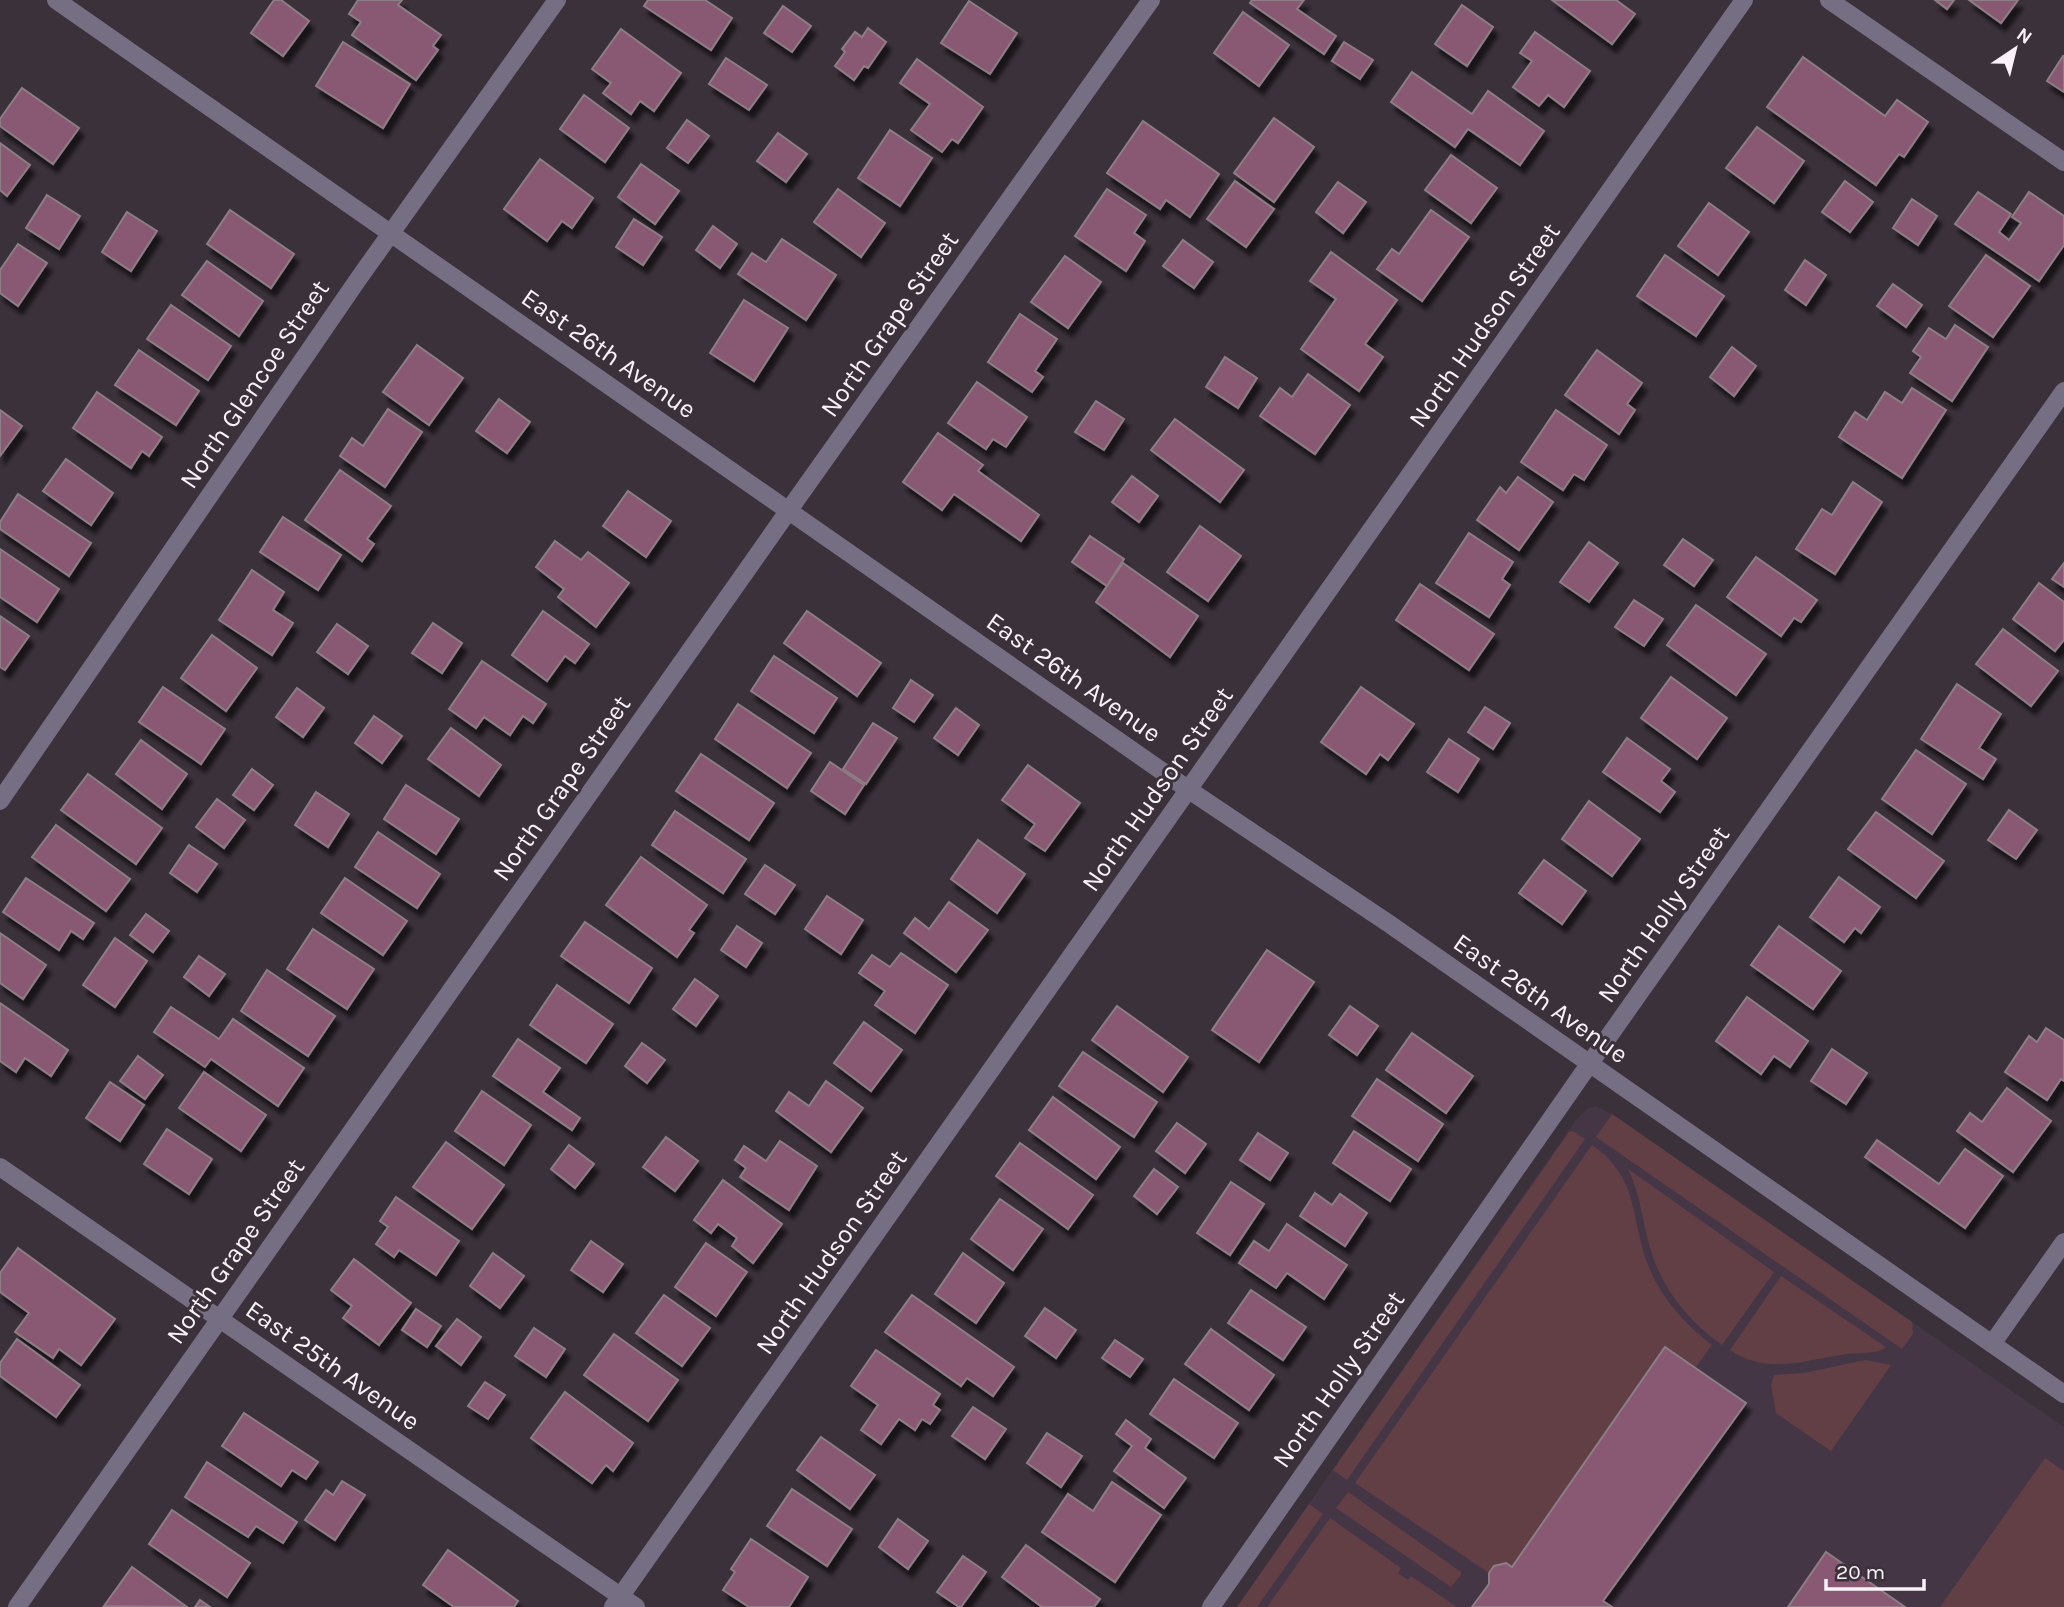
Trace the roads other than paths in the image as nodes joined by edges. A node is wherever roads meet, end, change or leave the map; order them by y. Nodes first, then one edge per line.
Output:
1 (56, 0) edge
2 (557, 0) edge
3 (1151, 0) edge
4 (1744, 0) edge
5 (1829, 0) edge
6 (2064, 162) edge
7 (391, 234) junction
8 (2064, 391) edge
9 (789, 510) junction
10 (1189, 790) junction
11 (0, 801) edge
12 (1590, 1063) junction
13 (0, 1167) edge
14 (2064, 1242) edge
15 (220, 1318) junction
16 (1992, 1344) junction
17 (2064, 1394) edge
18 (617, 1602) edge
19 (17, 1607) edge
20 (636, 1607) edge
21 (1211, 1607) edge

1 - 7 street, East 26th Avenue
2 - 7 street, North Glencoe Street
3 - 9 street, North Grape Street
4 - 10 street, North Hudson Street
5 - 6 street
7 - 9 street, East 26th Avenue
7 - 11 street, North Glencoe Street
8 - 12 street, North Holly Street
9 - 10 street, East 26th Avenue
9 - 15 street, North Grape Street
10 - 12 street, East 26th Avenue
10 - 18 street, North Hudson Street
12 - 16 street, East 26th Avenue
12 - 21 street, North Holly Street
13 - 15 street, East 25th Avenue
14 - 16 street
15 - 18 street, East 25th Avenue
15 - 19 street, North Grape Street
16 - 17 street, East 26th Avenue
18 - 20 street, East 25th Avenue

